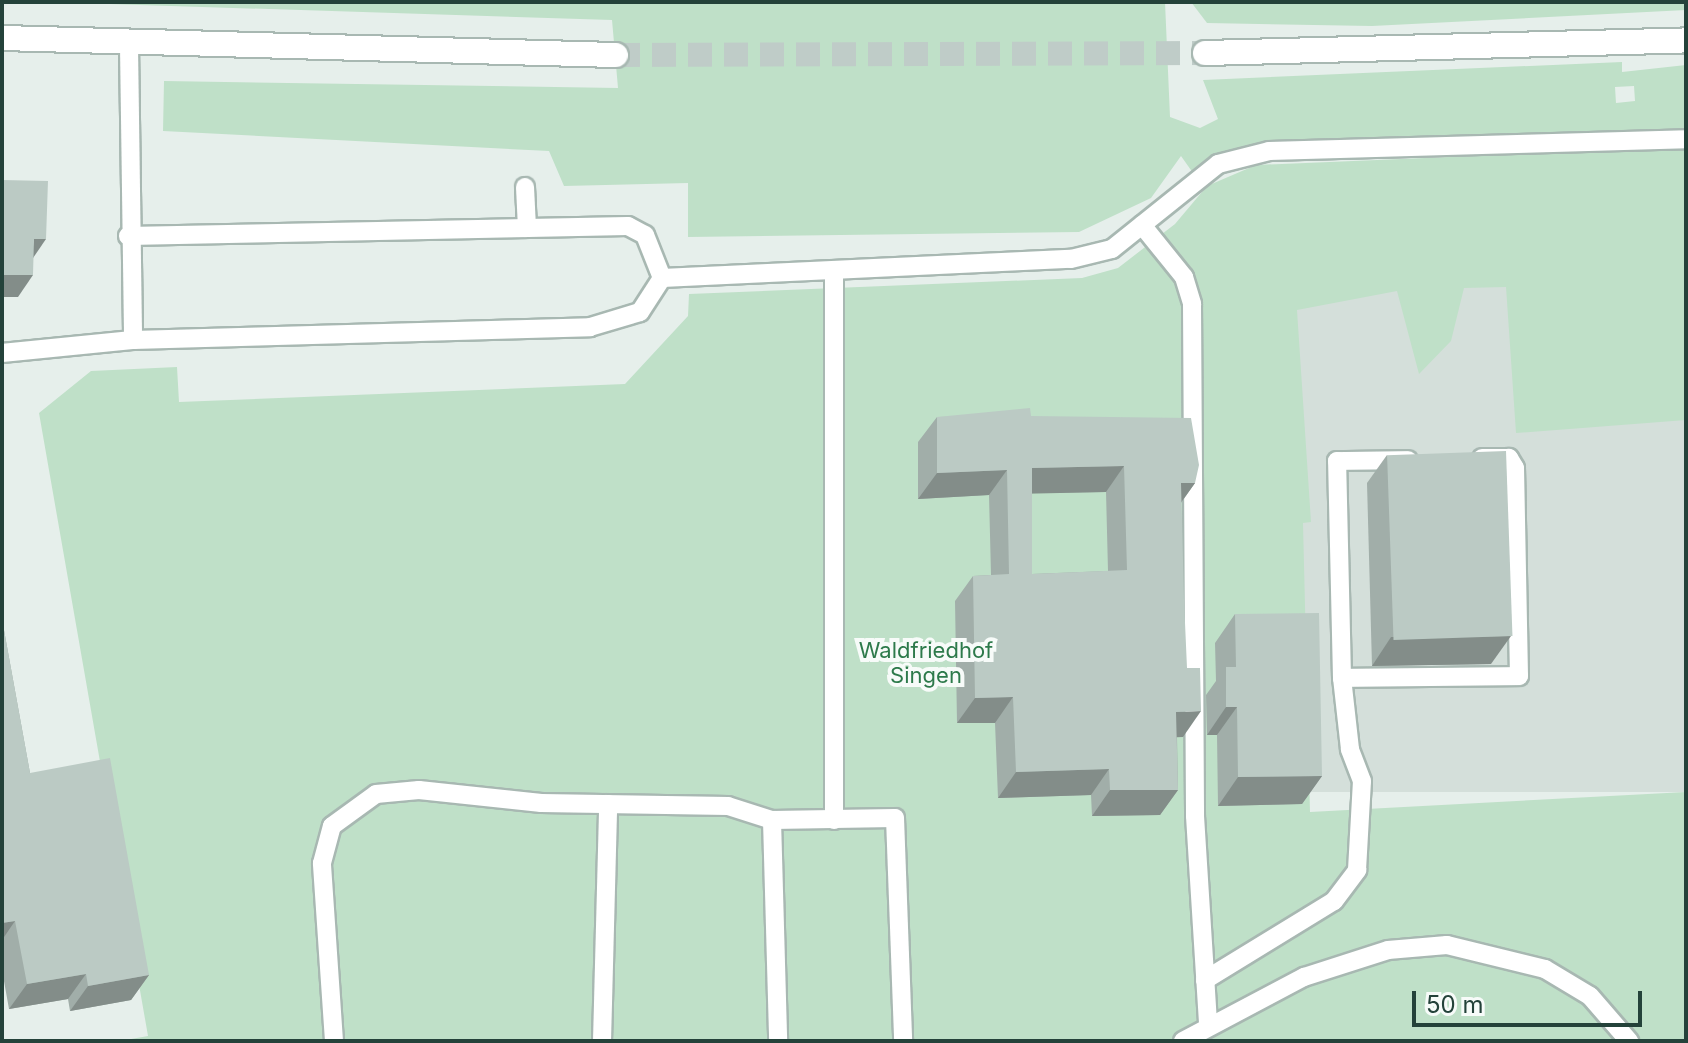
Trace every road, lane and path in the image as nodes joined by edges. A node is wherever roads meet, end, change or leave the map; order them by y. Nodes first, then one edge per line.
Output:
1 (2, 38) edge
2 (1686, 40) edge
3 (129, 46) junction
4 (1205, 53) tunnel mouth
5 (616, 55) tunnel mouth
6 (1686, 139) edge
7 (525, 187) dead end
8 (1142, 225) junction
9 (527, 228) junction
10 (128, 236) junction
11 (834, 272) junction
12 (662, 278) junction
13 (133, 340) junction
14 (2, 353) edge
15 (1431, 459) edge
16 (1462, 459) edge
17 (1342, 678) junction
18 (608, 804) junction
19 (772, 820) junction
20 (834, 820) junction
21 (1205, 980) junction
22 (1208, 1025) junction
23 (334, 1041) edge
24 (602, 1041) edge
25 (778, 1041) edge
26 (903, 1041) edge
27 (1183, 1041) edge
28 (1629, 1041) edge

1 - 3 main road
2 - 4 main road
3 - 5 main road
3 - 10 lane
6 - 8 lane
7 - 9 lane
8 - 11 lane
8 - 21 lane
9 - 10 lane
9 - 12 lane
10 - 13 lane
11 - 12 lane
11 - 20 lane
12 - 13 lane
13 - 14 lane
15 - 17 lane
16 - 17 lane
17 - 21 lane
18 - 19 lane
18 - 23 lane
18 - 24 lane
19 - 20 lane
19 - 25 lane
20 - 26 lane
21 - 22 lane
22 - 27 lane
22 - 28 lane

